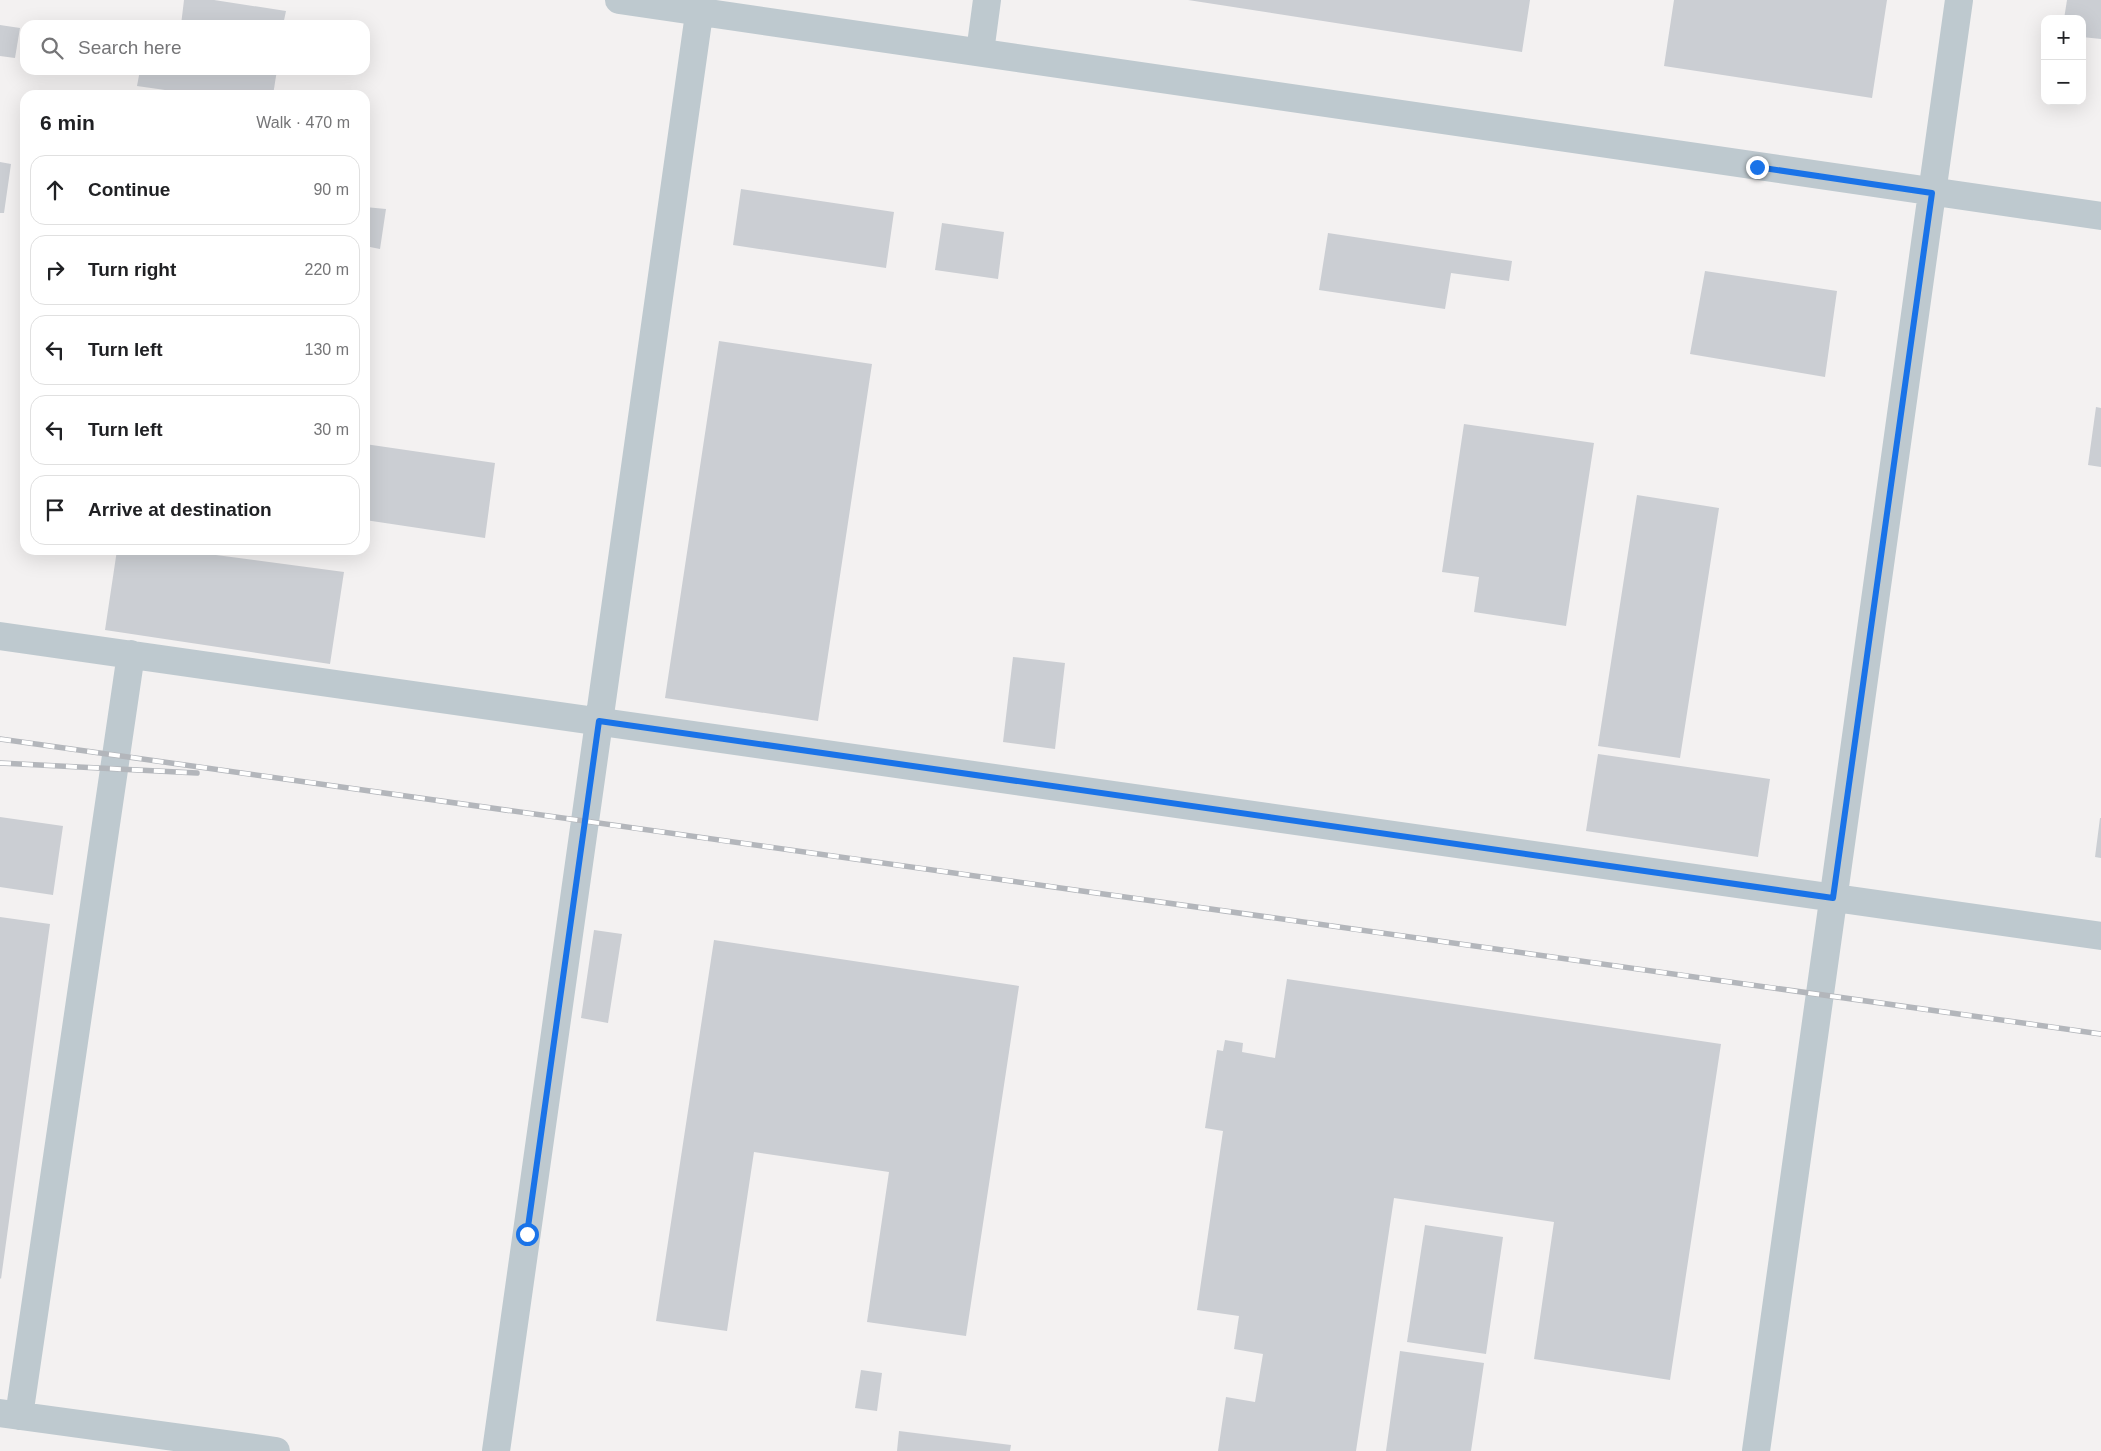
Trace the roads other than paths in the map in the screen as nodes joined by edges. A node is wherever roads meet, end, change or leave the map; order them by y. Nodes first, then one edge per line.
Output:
1 (619, 0) edge
2 (987, 0) edge
3 (1959, 0) edge
4 (700, 5) edge
5 (980, 52) junction
6 (1932, 193) junction
7 (2101, 216) edge
8 (0, 636) edge
9 (131, 654) junction
10 (599, 721) junction
11 (1833, 898) junction
12 (2101, 936) edge
13 (10, 1414) edge
14 (276, 1451) edge
15 (496, 1451) edge
16 (1756, 1451) edge

1 - 4 lane
2 - 5 lane
3 - 6 lane
4 - 5 lane
4 - 10 lane
5 - 6 lane
6 - 7 lane
6 - 11 lane
8 - 9 lane
9 - 10 lane
9 - 13 lane
10 - 11 lane
10 - 15 lane
11 - 12 lane
11 - 16 lane
13 - 14 lane

